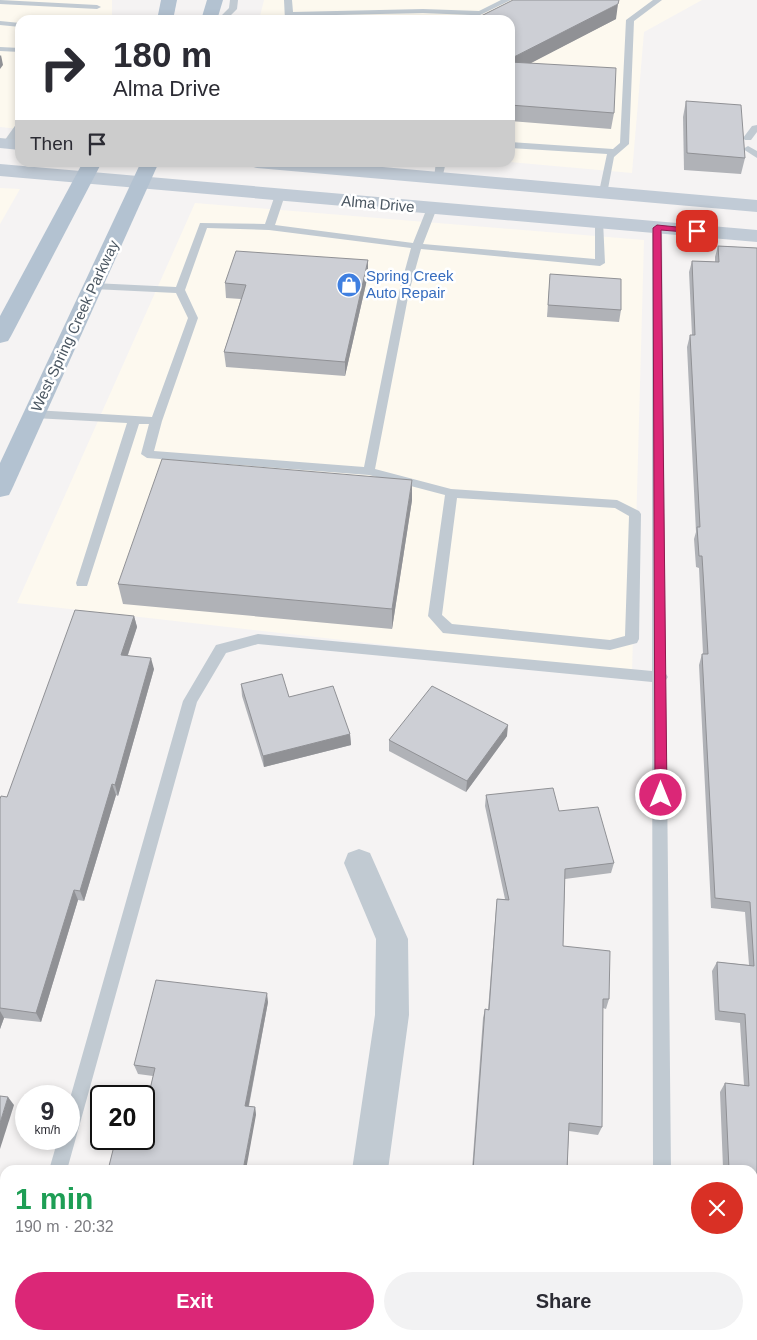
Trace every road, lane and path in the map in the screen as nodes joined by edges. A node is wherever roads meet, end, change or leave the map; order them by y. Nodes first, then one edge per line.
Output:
1 (169, 0) edge
2 (215, 0) edge
3 (234, 0) edge
4 (288, 0) edge
5 (507, 0) edge
6 (658, 0) edge
7 (0, 2) edge
8 (97, 7) edge
9 (481, 13) junction
10 (165, 15) edge
11 (211, 15) edge
12 (226, 15) edge
13 (288, 15) edge
14 (333, 15) edge
15 (477, 15) edge
16 (0, 23) edge
17 (15, 24) edge
18 (0, 49) edge
19 (15, 50) edge
20 (757, 128) edge
21 (748, 138) dead end
22 (515, 145) edge
23 (748, 149) dead end
24 (615, 152) junction
25 (757, 155) edge
26 (148, 167) edge
27 (365, 167) edge
28 (0, 170) edge
29 (89, 170) edge
30 (440, 170) edge
31 (141, 183) junction
32 (604, 192) junction
33 (280, 195) junction
34 (757, 206) edge
35 (432, 208) junction
36 (600, 223) junction
37 (270, 227) junction
38 (657, 228) junction
39 (757, 236) edge
40 (417, 246) junction
41 (94, 286) junction
42 (180, 290) junction
43 (0, 336) edge
44 (34, 414) junction
45 (134, 420) junction
46 (156, 421) junction
47 (370, 470) junction
48 (0, 489) edge
49 (451, 493) junction
50 (82, 584) dead end
51 (661, 677) junction
52 (359, 863) dead end
53 (80, 1094) edge
54 (64, 1150) edge
55 (59, 1165) edge
56 (371, 1165) edge
57 (662, 1165) edge

1 - 10 main road
2 - 11 main road
3 - 12 lane
4 - 13 lane
5 - 9 lane
6 - 24 lane
7 - 8 lane
9 - 14 lane
9 - 15 lane
16 - 17 lane
18 - 19 lane
20 - 21 lane
22 - 24 lane
23 - 25 lane
24 - 32 lane
26 - 31 main road, West Spring Creek Parkway
27 - 30 main road, Alma Drive
28 - 29 main road, Alma Drive
29 - 31 main road, Alma Drive
29 - 43 main road
30 - 32 main road, Alma Drive
30 - 35 main road
31 - 33 main road, Alma Drive
31 - 41 main road, West Spring Creek Parkway
32 - 34 main road, Alma Drive
33 - 35 main road, Alma Drive
33 - 37 lane
35 - 36 main road, Alma Drive
35 - 40 lane
36 - 38 main road, Alma Drive
36 - 40 lane
37 - 40 lane
37 - 42 lane
38 - 39 main road, Alma Drive
38 - 51 lane
40 - 47 lane
41 - 42 lane
41 - 44 main road, West Spring Creek Parkway
42 - 46 lane
44 - 45 lane
44 - 48 main road, West Spring Creek Parkway
45 - 46 lane
45 - 50 lane
46 - 47 lane
47 - 49 lane
49 - 49 lane
51 - 53 lane
51 - 57 lane
52 - 56 street
54 - 55 lane

